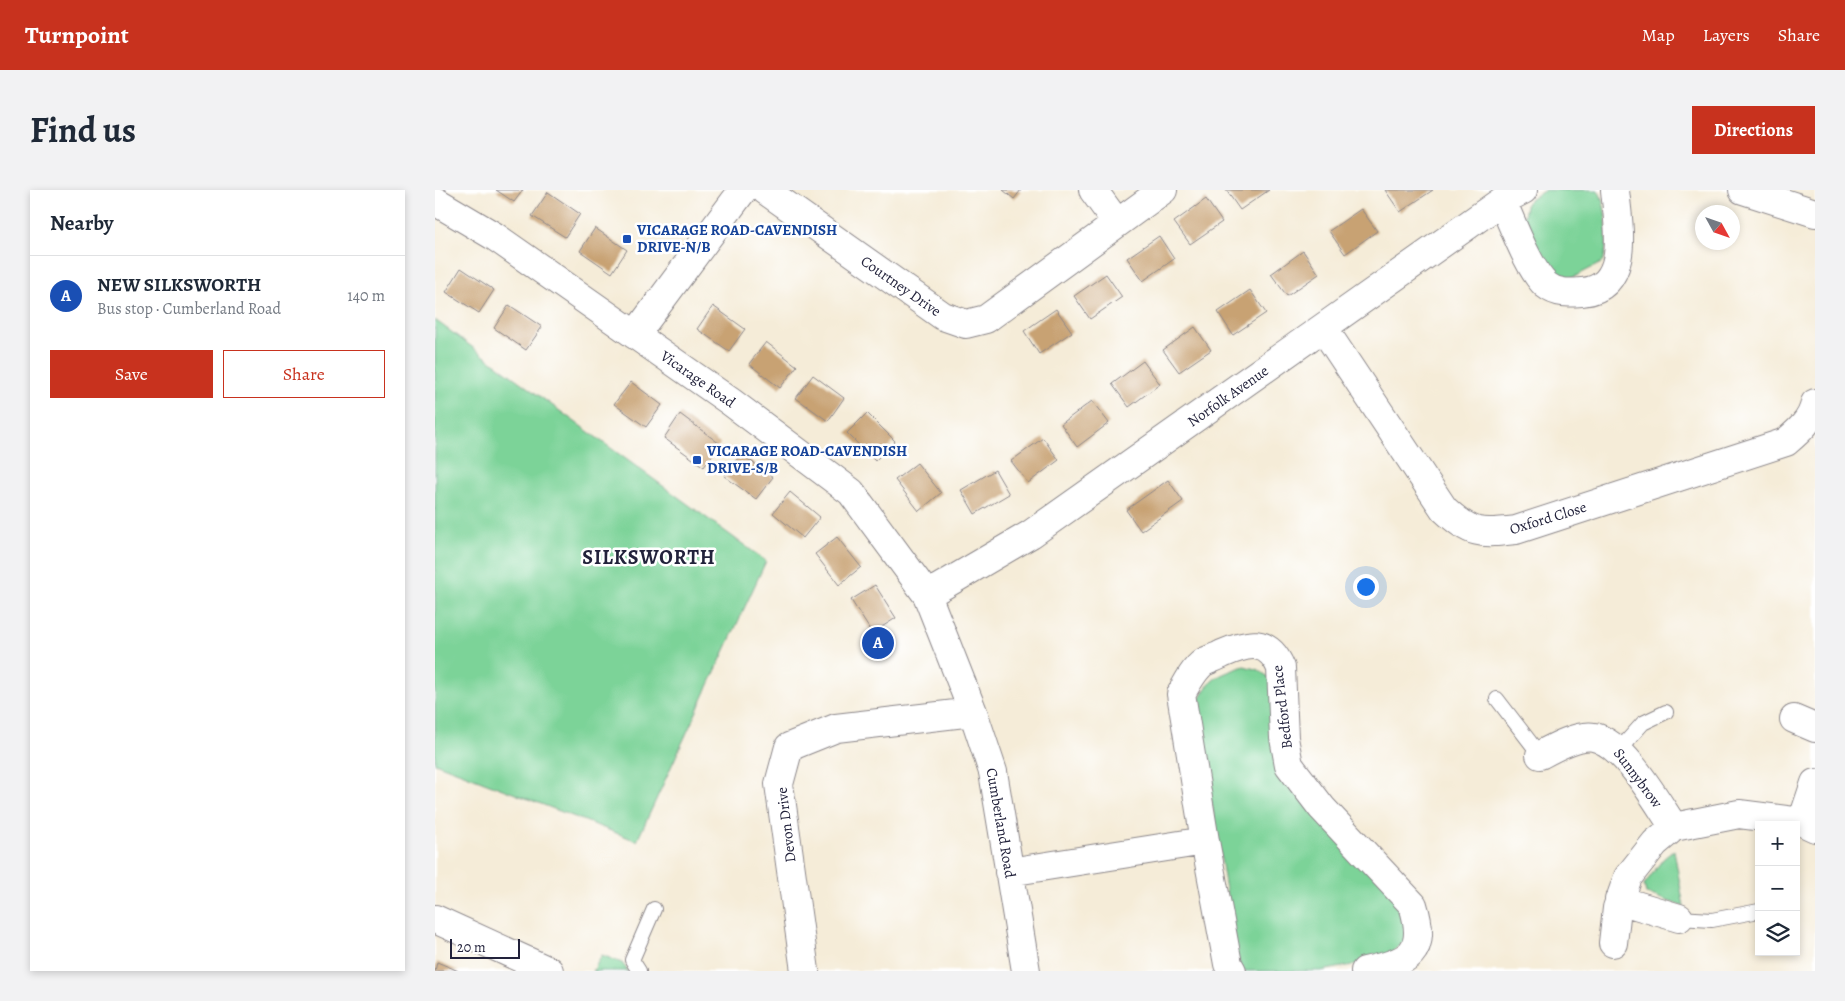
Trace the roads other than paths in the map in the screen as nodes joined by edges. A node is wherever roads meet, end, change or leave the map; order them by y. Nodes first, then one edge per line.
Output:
1 (743, 190) edge
2 (765, 190) edge
3 (1093, 190) edge
4 (1163, 190) edge
5 (1615, 190) edge
6 (1743, 190) edge
7 (1513, 195) edge
8 (435, 201) edge
9 (1815, 213) edge
10 (1117, 223) junction
11 (1324, 329) junction
12 (635, 335) junction
13 (1815, 403) edge
14 (927, 595) junction
15 (1497, 699) dead end
16 (973, 712) junction
17 (1666, 712) dead end
18 (1618, 751) junction
19 (1539, 755) joint
20 (1815, 784) edge
21 (1809, 825) edge
22 (1674, 827) junction
23 (1205, 841) junction
24 (1009, 872) junction
25 (1619, 900) junction
26 (654, 909) dead end
27 (1755, 912) edge
28 (1679, 918) joint
29 (435, 919) edge
30 (1613, 944) dead end
31 (549, 971) edge
32 (639, 971) edge
33 (805, 971) edge
34 (1026, 971) edge
35 (1232, 971) edge
36 (1365, 971) edge

1 - 12 street
2 - 10 street, Courtney Drive
3 - 10 street
4 - 10 street, Courtney Drive
5 - 7 street
6 - 9 street
7 - 11 street, Norfolk Avenue
8 - 12 street, Vicarage Road
11 - 13 street, Oxford Close
11 - 14 street, Norfolk Avenue
12 - 14 street, Vicarage Road
14 - 16 street, Cumberland Road
15 - 19 lane
16 - 24 street, Cumberland Road
16 - 33 street, Devon Drive
17 - 18 lane
18 - 19 street, Sunnybrow
18 - 22 street, Sunnybrow
20 - 21 street
21 - 22 street
22 - 25 street
23 - 24 street
23 - 35 street, Bedford Place
23 - 36 street, Bedford Place
24 - 34 street, Cumberland Road
25 - 28 street
25 - 30 street
26 - 32 lane
27 - 28 lane
29 - 31 street

